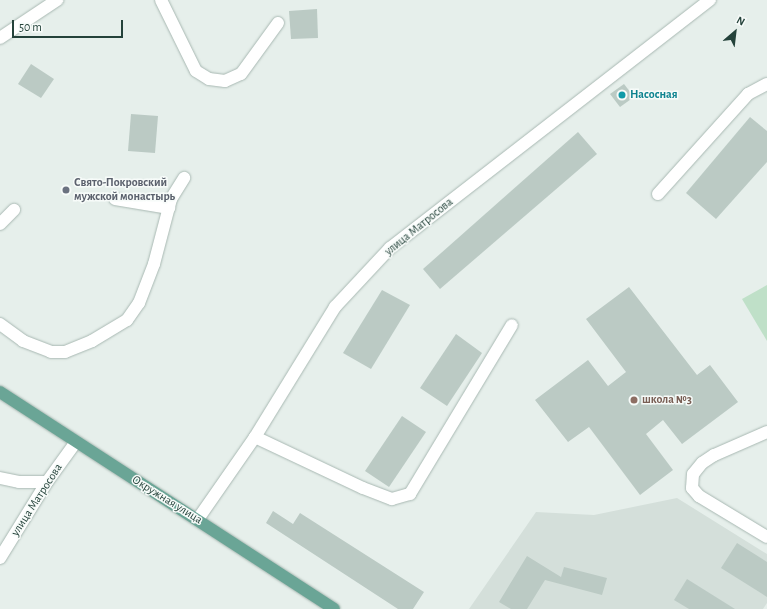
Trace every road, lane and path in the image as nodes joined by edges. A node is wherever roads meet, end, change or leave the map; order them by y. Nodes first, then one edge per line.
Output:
1 (57, 0) edge
2 (161, 0) edge
3 (710, 0) edge
4 (278, 23) dead end
5 (0, 38) edge
6 (767, 84) edge
7 (184, 178) dead end
8 (658, 194) dead end
9 (115, 199) dead end
10 (169, 208) junction
11 (14, 210) dead end
12 (0, 224) edge
13 (0, 324) edge
14 (512, 324) dead end
15 (0, 392) edge
16 (767, 432) edge
17 (255, 437) junction
18 (76, 442) junction
19 (0, 478) edge
20 (47, 482) junction
21 (198, 519) junction
22 (767, 537) edge
23 (0, 558) edge
24 (334, 609) edge

1 - 5 street
2 - 4 street
3 - 17 street, улица Матросова
6 - 8 street
7 - 10 street
9 - 10 street
10 - 13 street
11 - 12 street
14 - 17 street
15 - 18 main road, Окружная улица
16 - 22 street
17 - 21 street, улица Матросова
18 - 20 street, улица Матросова
18 - 21 main road, Окружная улица
19 - 20 street
20 - 23 street, улица Матросова
21 - 24 main road, Окружная улица

